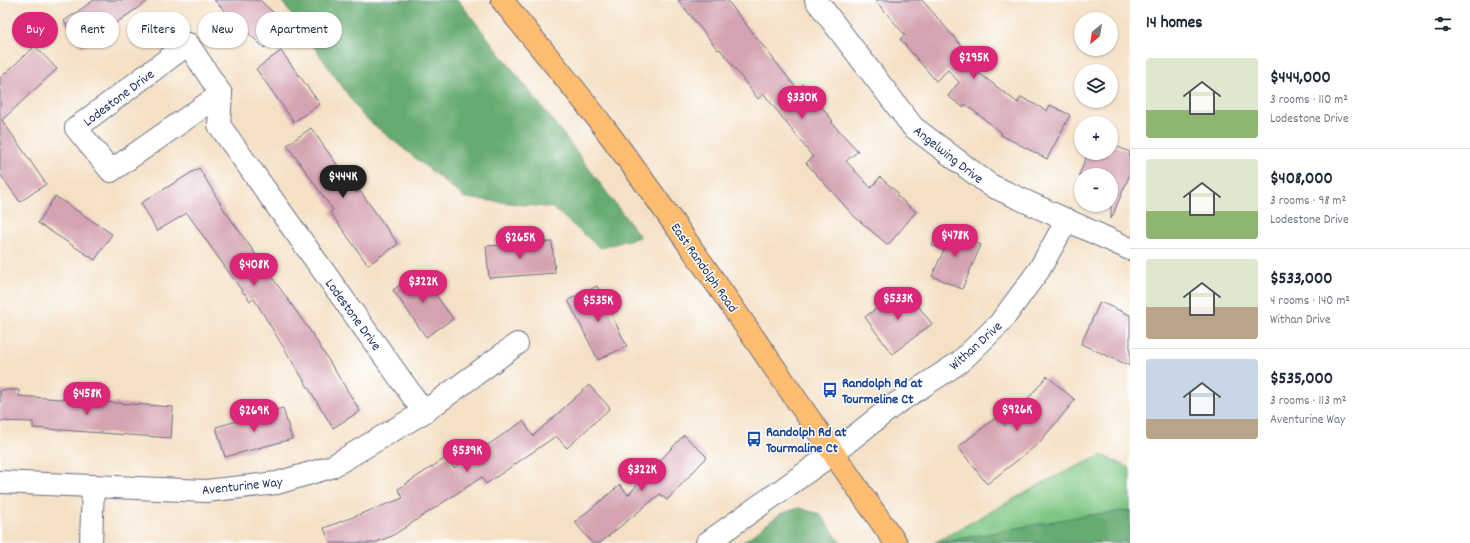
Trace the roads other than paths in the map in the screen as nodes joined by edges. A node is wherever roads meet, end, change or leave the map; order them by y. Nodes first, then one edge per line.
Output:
1 (502, 0) edge
2 (816, 0) edge
3 (221, 94) junction
4 (1067, 220) junction
5 (1130, 248) edge
6 (517, 344) dead end
7 (424, 412) junction
8 (832, 454) junction
9 (0, 482) edge
10 (93, 486) junction
11 (91, 543) edge
12 (707, 543) edge
13 (896, 543) edge

1 - 8 main road, East Randolph Road
2 - 4 street, Angelwing Drive
3 - 3 street, Lodestone Drive
3 - 7 street, Lodestone Drive
4 - 5 street, Angelwing Drive
4 - 8 street, Withan Drive
6 - 7 street, Aventurine Way
7 - 10 street, Aventurine Way
8 - 12 street, Withan Drive
8 - 13 main road, East Randolph Road
9 - 10 street, Aventurine Way
10 - 11 street

